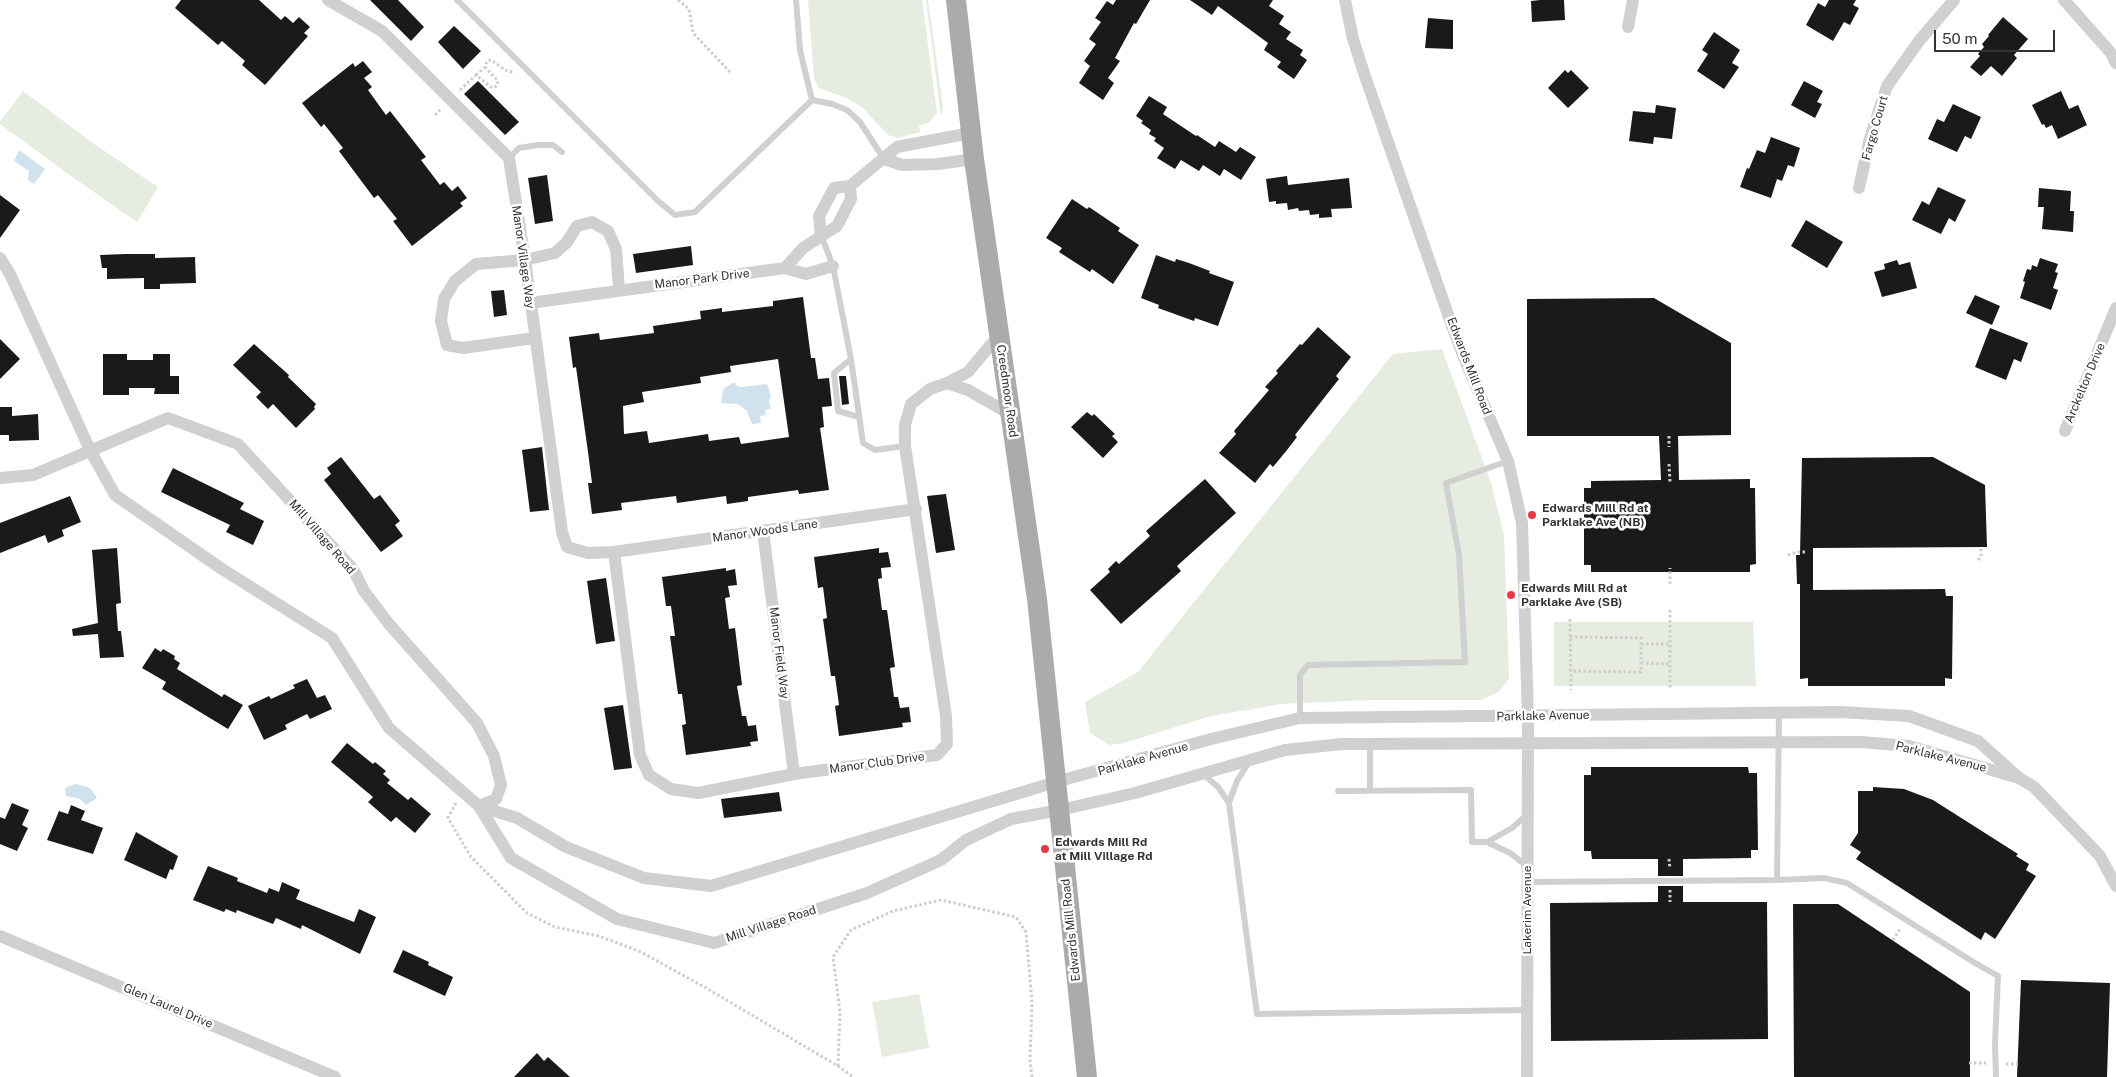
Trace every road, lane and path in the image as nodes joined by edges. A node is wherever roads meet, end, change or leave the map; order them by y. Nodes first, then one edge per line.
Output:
1 (328, 0) edge
2 (457, 0) edge
3 (678, 0) edge
4 (796, 0) edge
5 (956, 0) edge
6 (1345, 0) edge
7 (1633, 0) edge
8 (1954, 0) edge
9 (2064, 0) edge
10 (1628, 26) dead end
11 (2116, 63) edge
12 (521, 64) junction
13 (485, 67) junction
14 (730, 72) dead end
15 (476, 75) junction
16 (460, 90) dead end
17 (812, 100) junction
18 (971, 134) junction
19 (562, 152) dead end
20 (508, 158) junction
21 (884, 159) junction
22 (974, 159) junction
23 (850, 186) junction
24 (1859, 188) dead end
25 (822, 235) junction
26 (0, 258) edge
27 (524, 260) junction
28 (833, 266) junction
29 (785, 268) junction
30 (619, 289) junction
31 (530, 302) junction
32 (2116, 308) edge
33 (999, 335) junction
34 (534, 338) junction
35 (852, 359) junction
36 (948, 383) junction
37 (1010, 414) junction
38 (859, 417) junction
39 (2065, 431) dead end
40 (1669, 436) dead end
41 (905, 446) junction
42 (1669, 447) dead end
43 (90, 450) junction
44 (1508, 461) junction
45 (1669, 464) dead end
46 (0, 478) edge
47 (1670, 482) dead end
48 (916, 509) junction
49 (763, 531) junction
50 (1981, 547) dead end
51 (614, 552) junction
52 (1804, 552) dead end
53 (1788, 556) dead end
54 (1978, 560) dead end
55 (1670, 568) dead end
56 (1670, 584) dead end
57 (1670, 610) dead end
58 (1570, 619) dead end
59 (1570, 638) junction
60 (1641, 644) junction
61 (1670, 644) junction
62 (1641, 663) junction
63 (1670, 664) junction
64 (1571, 671) junction
65 (1670, 689) dead end
66 (1571, 690) dead end
67 (1779, 712) junction
68 (1528, 717) junction
69 (1300, 718) junction
70 (1528, 743) junction
71 (1778, 743) junction
72 (1370, 744) junction
73 (1249, 762) junction
74 (794, 774) junction
75 (1203, 774) junction
76 (2019, 778) junction
77 (1056, 782) junction
78 (1370, 790) junction
79 (462, 791) junction
80 (1338, 791) dead end
81 (1229, 803) junction
82 (478, 806) junction
83 (1060, 810) junction
84 (1528, 814) junction
85 (1487, 842) junction
86 (1670, 859) dead end
87 (1527, 866) junction
88 (1670, 869) dead end
89 (1777, 880) junction
90 (1528, 882) junction
91 (2116, 886) edge
92 (1670, 889) dead end
93 (1670, 902) dead end
94 (1902, 926) dead end
95 (0, 936) edge
96 (1893, 940) dead end
97 (1527, 1010) junction
98 (1969, 1063) dead end
99 (1987, 1064) dead end
100 (2005, 1064) dead end
101 (2018, 1064) dead end
102 (838, 1066) junction
103 (335, 1077) edge
104 (853, 1077) edge
105 (1032, 1077) edge
106 (1087, 1077) edge
107 (1527, 1077) edge
108 (1996, 1077) edge

1 - 20 street
2 - 12 lane
3 - 14 path
4 - 17 lane
5 - 18 main road, Creedmoor Road
6 - 44 street, Edwards Mill Road
7 - 10 street
8 - 24 street, Fargo Court
9 - 11 street
12 - 13 path
12 - 17 lane
13 - 15 path
13 - 15 path
15 - 16 path
17 - 21 lane
18 - 21 street
18 - 22 main road, Creedmoor Road
19 - 20 lane
20 - 27 street, Manor Village Way
21 - 22 street
21 - 23 street
22 - 33 main road, Creedmoor Road
23 - 25 street
23 - 25 street
25 - 28 lane
25 - 29 street
26 - 43 street, Mill Village Road
27 - 30 street
27 - 31 street, Manor Village Way
27 - 34 street
28 - 29 street, Manor Park Drive
28 - 35 lane
29 - 30 street, Manor Park Drive
30 - 31 street, Manor Park Drive
31 - 34 street, Manor Village Way
32 - 39 street, Arckelton Drive
33 - 36 street, Manor Club Drive
33 - 37 main road, Creedmoor Road
34 - 51 street, Manor Village Way
35 - 38 lane
35 - 38 lane
36 - 37 street
36 - 41 street, Manor Club Drive
37 - 77 main road, Creedmoor Road
38 - 41 lane
40 - 42 path
41 - 48 street, Manor Club Drive
43 - 46 street, Mill Village Road
43 - 79 street, Mill Village Road
43 - 82 street, Mill Village Road
44 - 68 street, Edwards Mill Road
44 - 69 lane
45 - 47 path
48 - 49 street, Manor Woods Lane
48 - 74 street, Manor Club Drive
49 - 51 street, Manor Woods Lane
49 - 74 street, Manor Field Way
50 - 54 path
51 - 74 street, Manor Club Drive
52 - 53 path
55 - 56 path
57 - 61 path
58 - 59 path
59 - 60 path
59 - 64 path
60 - 61 path
60 - 62 path
61 - 63 path
62 - 63 path
62 - 64 path
63 - 65 path
64 - 66 path
67 - 68 street, Parklake Avenue
67 - 71 lane
67 - 76 street, Parklake Avenue
68 - 69 street, Parklake Avenue
68 - 70 street, Edwards Mill Road
69 - 77 street, Parklake Avenue
70 - 71 street, Parklake Avenue
70 - 72 street, Parklake Avenue
70 - 84 street, Lakerim Avenue
71 - 76 street, Parklake Avenue
71 - 89 lane
72 - 73 street, Parklake Avenue
72 - 78 lane
73 - 75 street, Parklake Avenue
73 - 81 lane
75 - 81 lane
75 - 83 street, Parklake Avenue
76 - 91 street, Parklake Avenue
77 - 82 street, Mill Village Road
77 - 83 main road, Edwards Mill Road
78 - 80 lane
78 - 85 lane
79 - 82 street, Mill Village Road
79 - 102 path
81 - 97 lane
82 - 83 street, Mill Village Road
83 - 106 main road, Edwards Mill Road
84 - 85 lane
84 - 87 street, Lakerim Avenue
85 - 87 lane
86 - 88 path
87 - 90 street, Lakerim Avenue
89 - 90 lane
89 - 108 lane
90 - 97 street, Lakerim Avenue
92 - 93 path
94 - 96 path
95 - 103 street, Glen Laurel Drive
97 - 107 street, Lakerim Avenue
98 - 99 path
100 - 101 path
102 - 104 path
102 - 105 path

